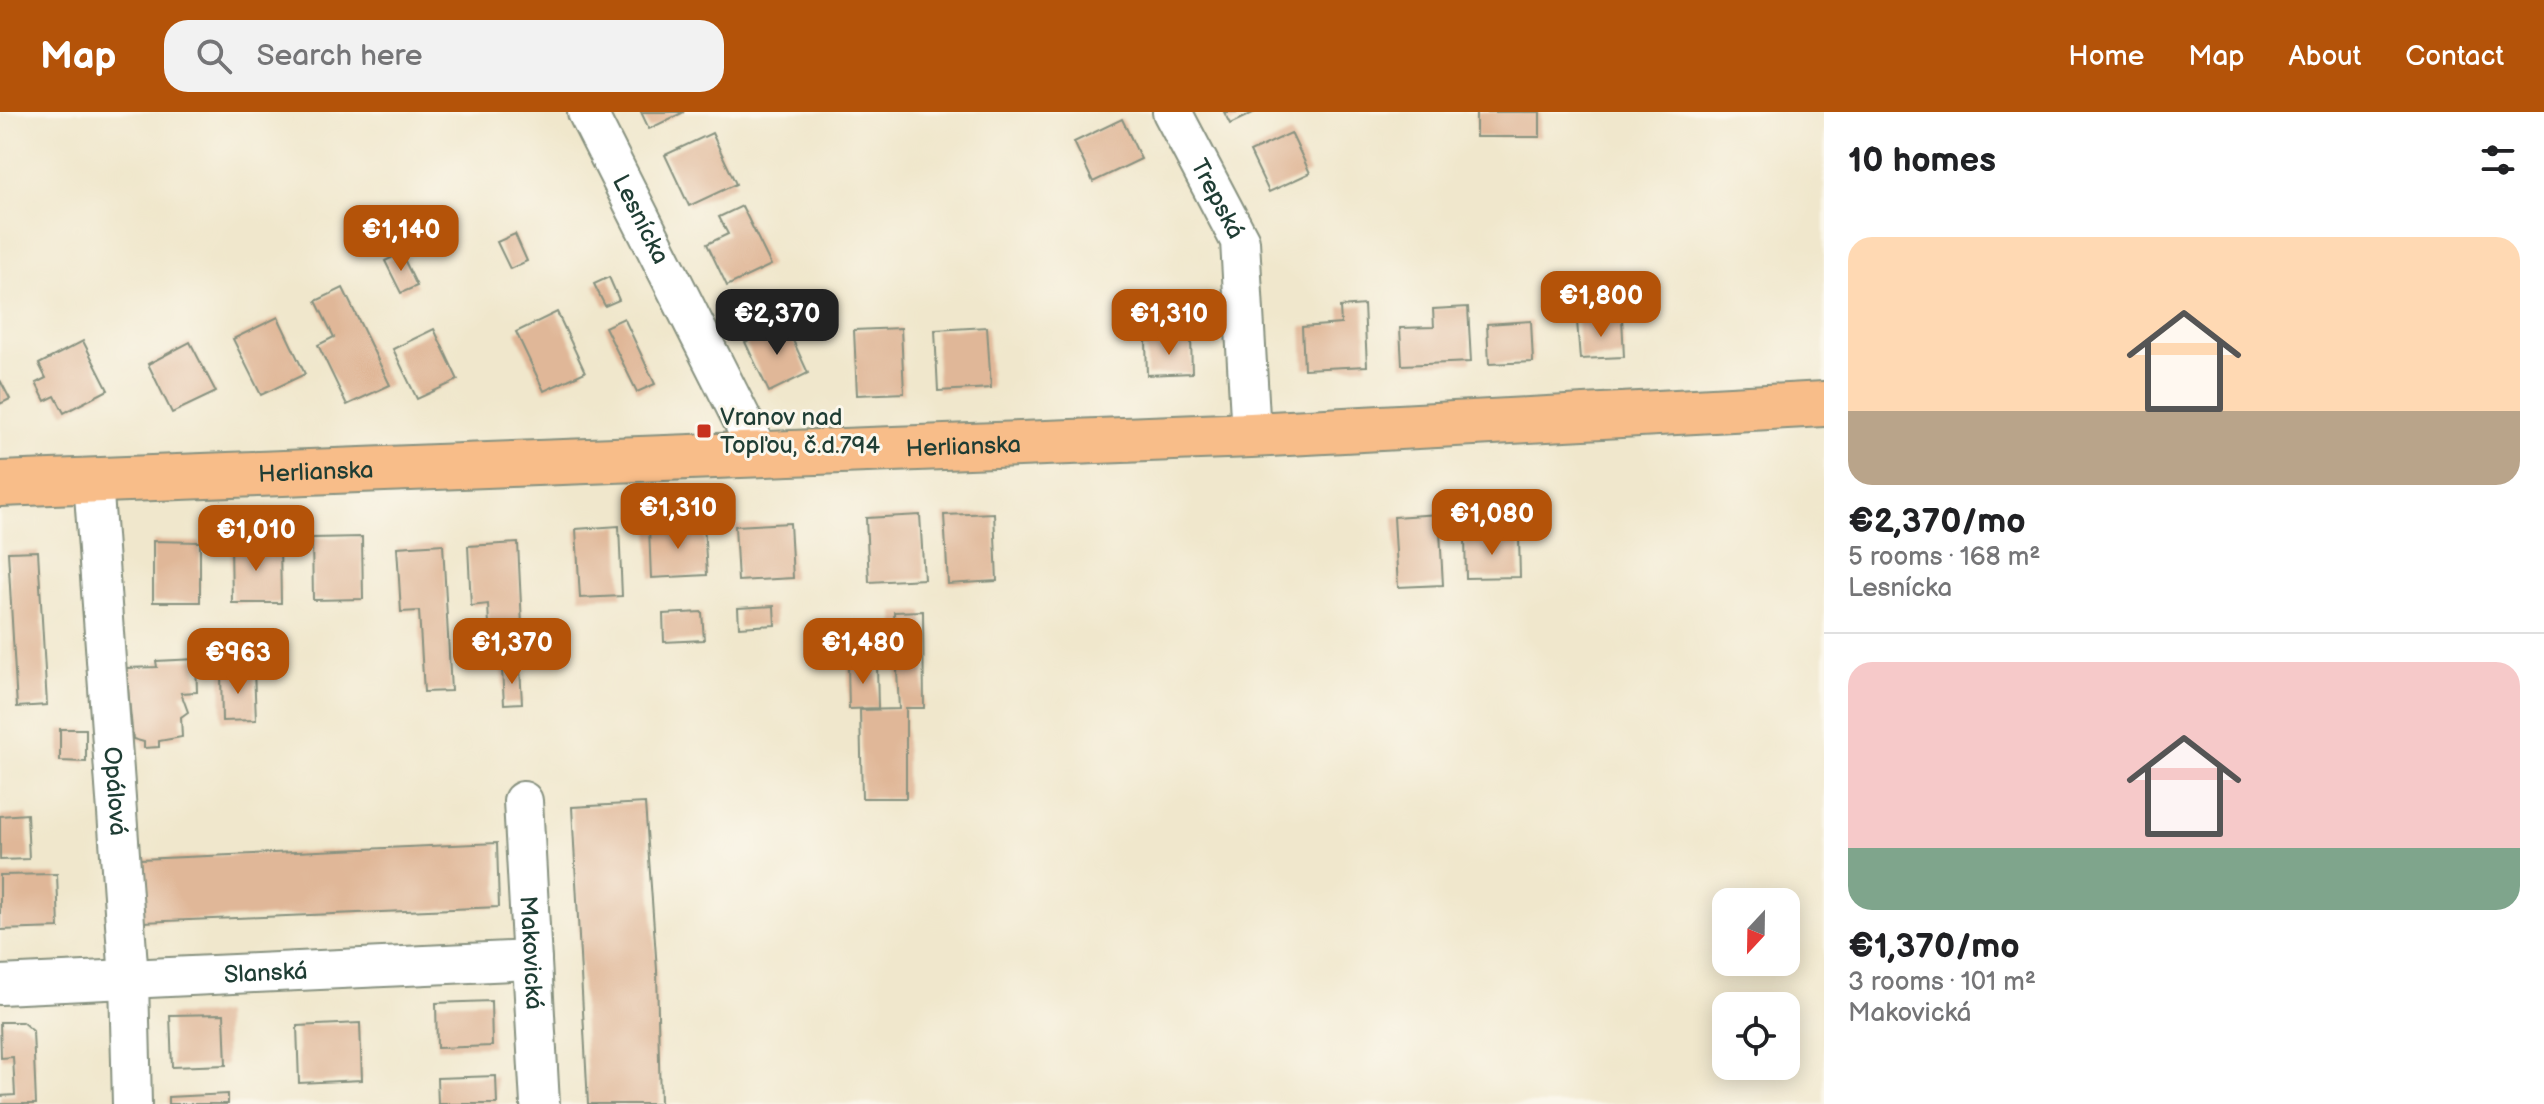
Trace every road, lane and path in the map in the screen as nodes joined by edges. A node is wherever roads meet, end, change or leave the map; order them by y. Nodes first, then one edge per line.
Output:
1 (587, 112) edge
2 (1172, 112) edge
3 (1824, 404) edge
4 (1251, 435) junction
5 (759, 453) junction
6 (93, 480) junction
7 (0, 484) edge
8 (523, 801) dead end
9 (532, 960) junction
10 (129, 979) junction
11 (0, 985) edge
12 (132, 1104) edge
13 (540, 1104) edge

1 - 5 street, Lesnícka
2 - 4 street, Trepská
3 - 4 main road, Herlianska
4 - 5 main road, Herlianska
5 - 6 main road, Herlianska
6 - 7 main road, Herlianska
6 - 10 street, Opálová
8 - 9 street, Makovická
9 - 10 street, Slanská
9 - 13 street, Makovická
10 - 11 street, Slanská
10 - 12 street, Opálová

